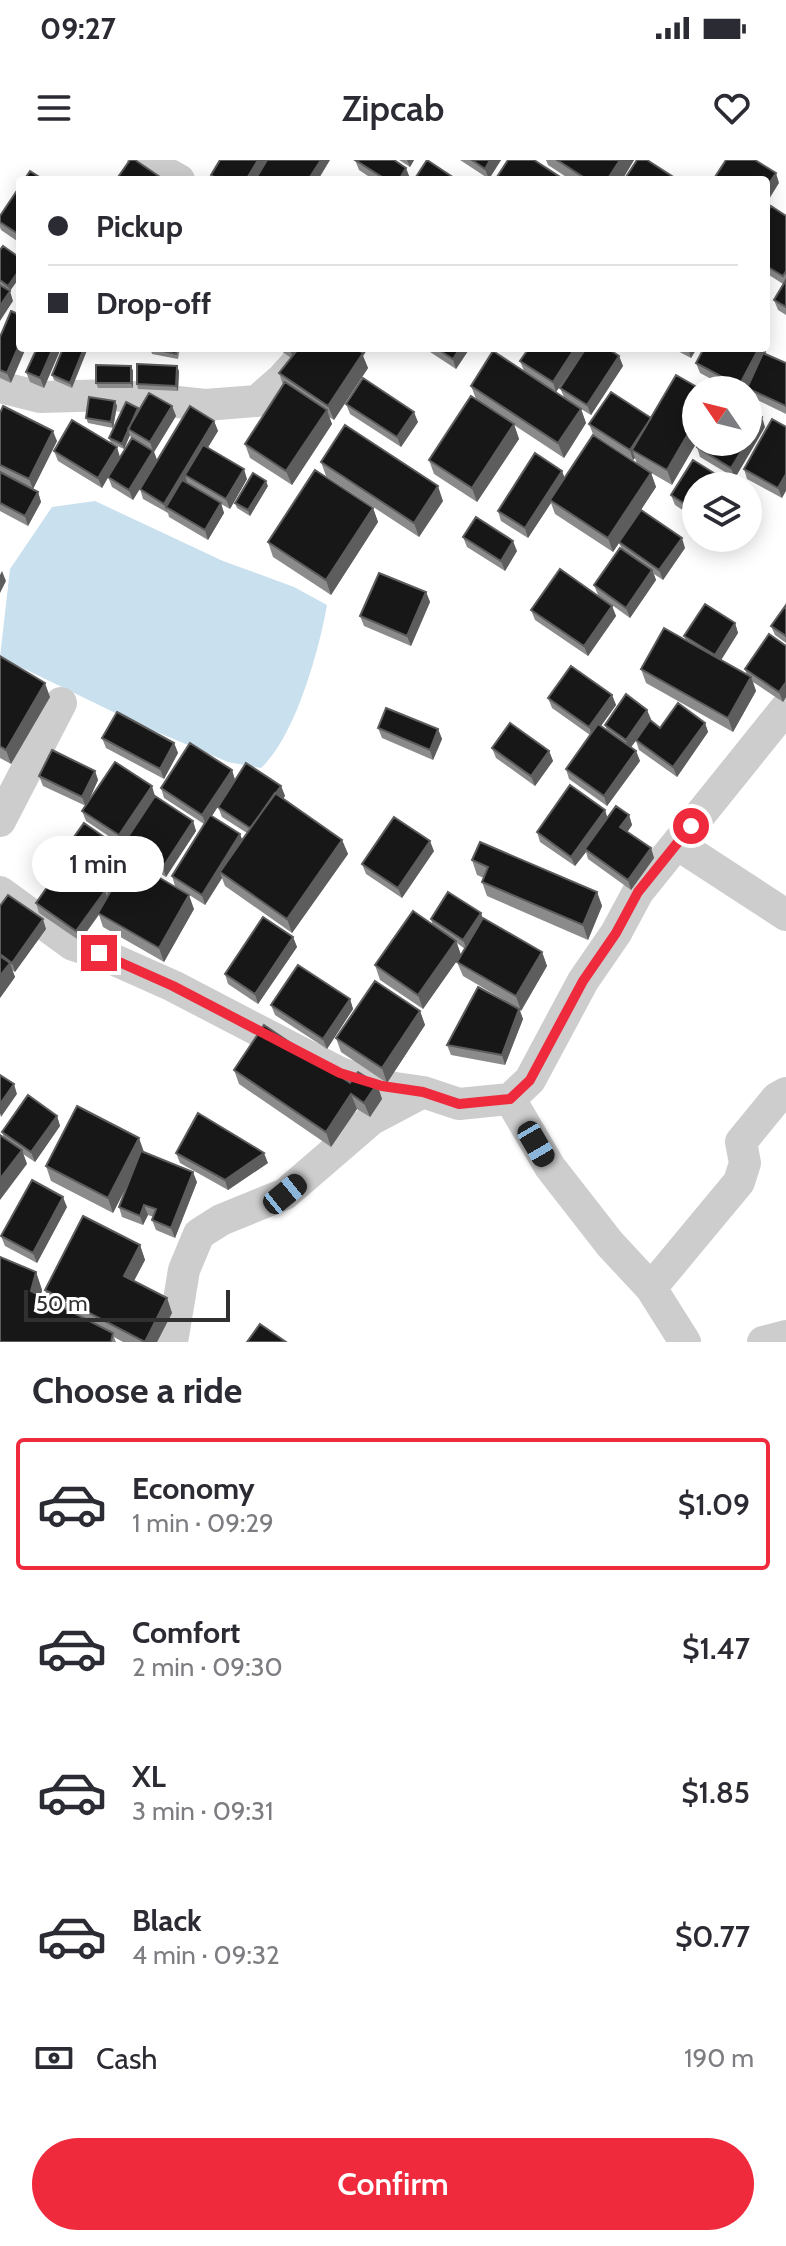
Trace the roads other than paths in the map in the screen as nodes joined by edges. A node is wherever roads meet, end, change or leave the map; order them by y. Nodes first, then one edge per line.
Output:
1 (143, 160) edge
2 (172, 176) edge
3 (306, 352) edge
4 (0, 387) edge
5 (61, 703) dead end
6 (786, 708) edge
7 (0, 821) edge
8 (677, 844) junction
9 (0, 892) edge
10 (786, 915) edge
11 (423, 1092) junction
12 (786, 1093) edge
13 (510, 1099) junction
14 (651, 1288) junction
15 (786, 1336) edge
16 (172, 1342) edge
17 (685, 1342) edge
18 (763, 1342) edge

1 - 2 street
3 - 4 street
5 - 7 street
6 - 8 street
8 - 10 street
8 - 13 street
9 - 11 street
11 - 13 street
11 - 16 street
12 - 14 street
13 - 14 street
14 - 17 street
15 - 18 street

